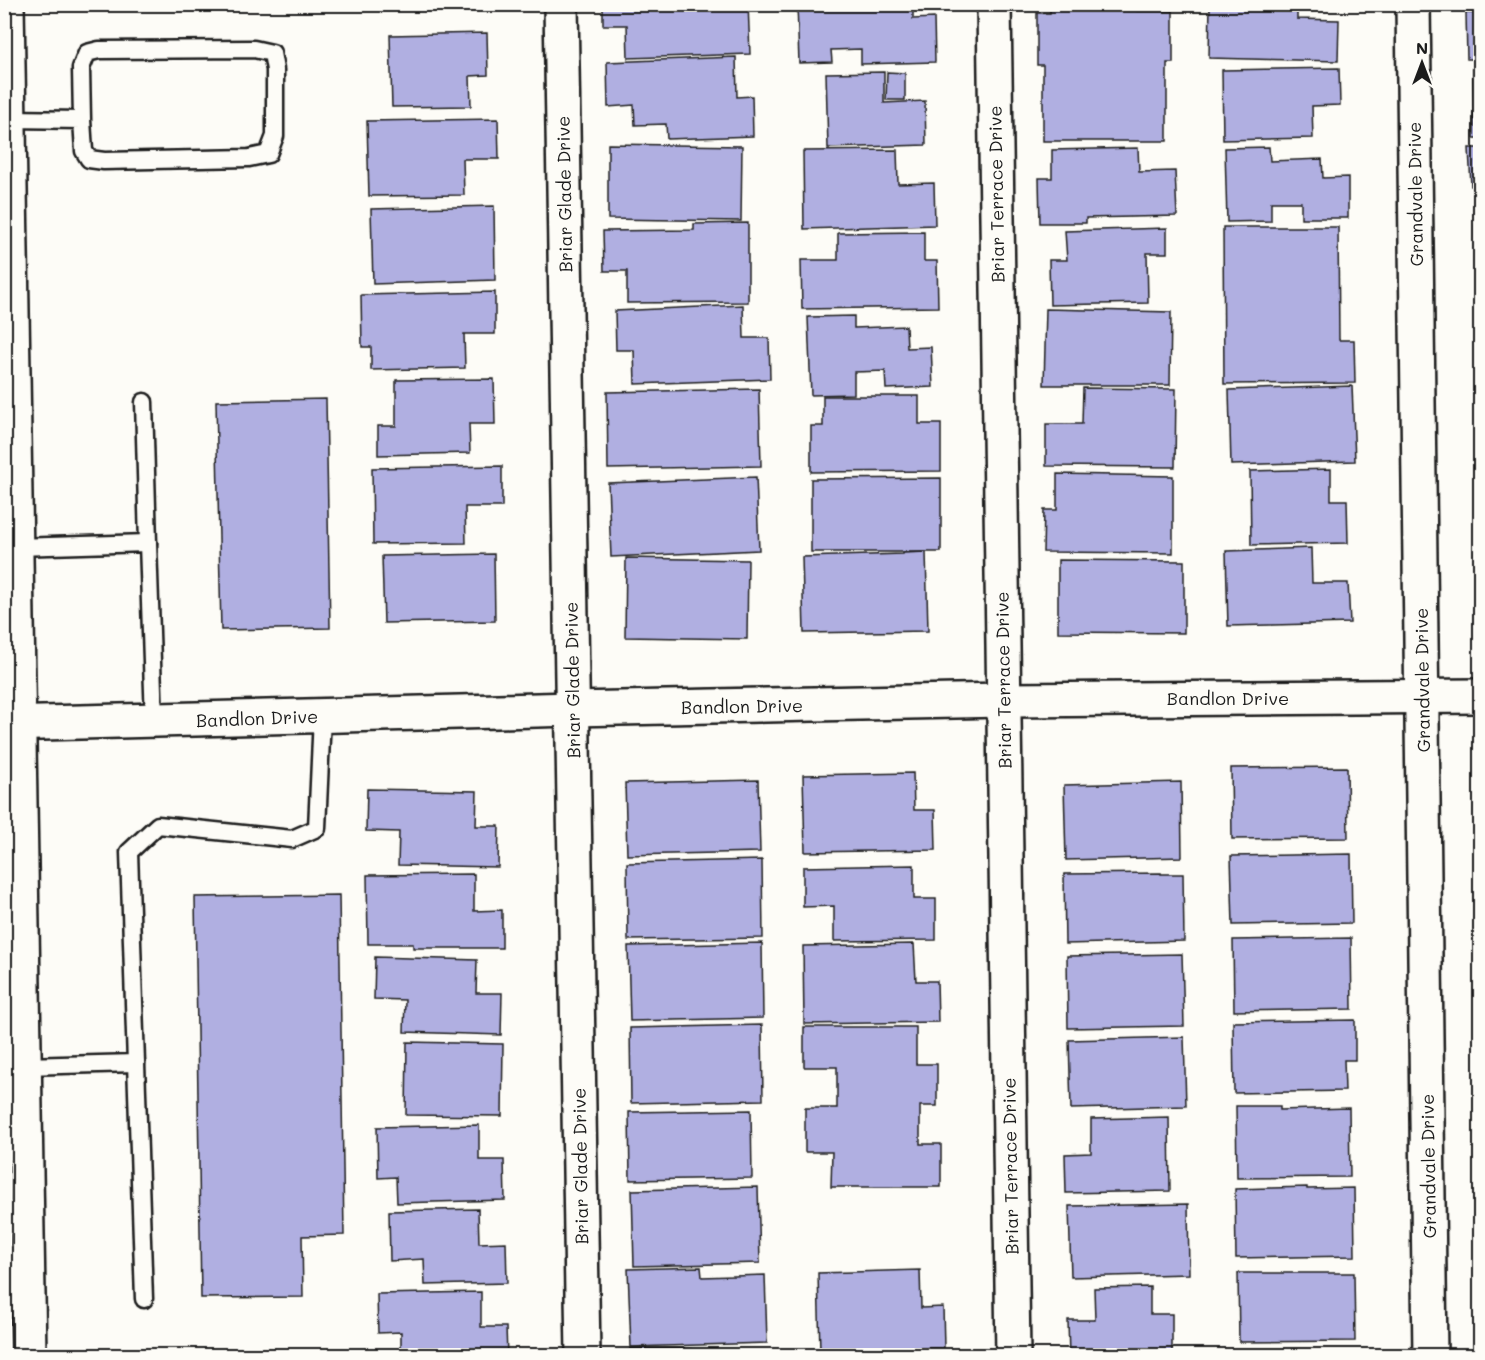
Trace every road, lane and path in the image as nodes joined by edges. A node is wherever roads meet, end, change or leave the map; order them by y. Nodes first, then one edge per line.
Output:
1 (7, 4) edge
2 (561, 4) edge
3 (994, 4) edge
4 (1413, 4) edge
5 (7, 119) edge
6 (82, 120) junction
7 (144, 402) dead end
8 (148, 543) junction
9 (16, 547) junction
10 (1480, 696) edge
11 (1422, 697) junction
12 (1003, 700) junction
13 (573, 709) junction
14 (322, 716) junction
15 (154, 721) junction
16 (12, 724) edge
17 (136, 1063) junction
18 (24, 1066) junction
19 (144, 1299) dead end
20 (16, 1310) edge
21 (28, 1356) edge
22 (583, 1356) edge
23 (1013, 1356) edge
24 (1430, 1356) edge

1 - 5 street
2 - 13 street, Briar Glade Drive
3 - 12 street, Briar Terrace Drive
4 - 11 street, Grandvale Drive
5 - 6 lane
5 - 9 street
6 - 6 lane
7 - 8 lane
8 - 9 lane
8 - 15 lane
9 - 16 street
10 - 11 street, Bandlon Drive
11 - 12 street, Bandlon Drive
11 - 24 street, Grandvale Drive
12 - 13 street, Bandlon Drive
12 - 23 street, Briar Terrace Drive
13 - 14 street, Bandlon Drive
13 - 22 street, Briar Glade Drive
14 - 15 street, Bandlon Drive
14 - 17 lane
15 - 16 street, Bandlon Drive
16 - 18 street
17 - 18 lane
17 - 19 lane
18 - 20 street
20 - 21 street

